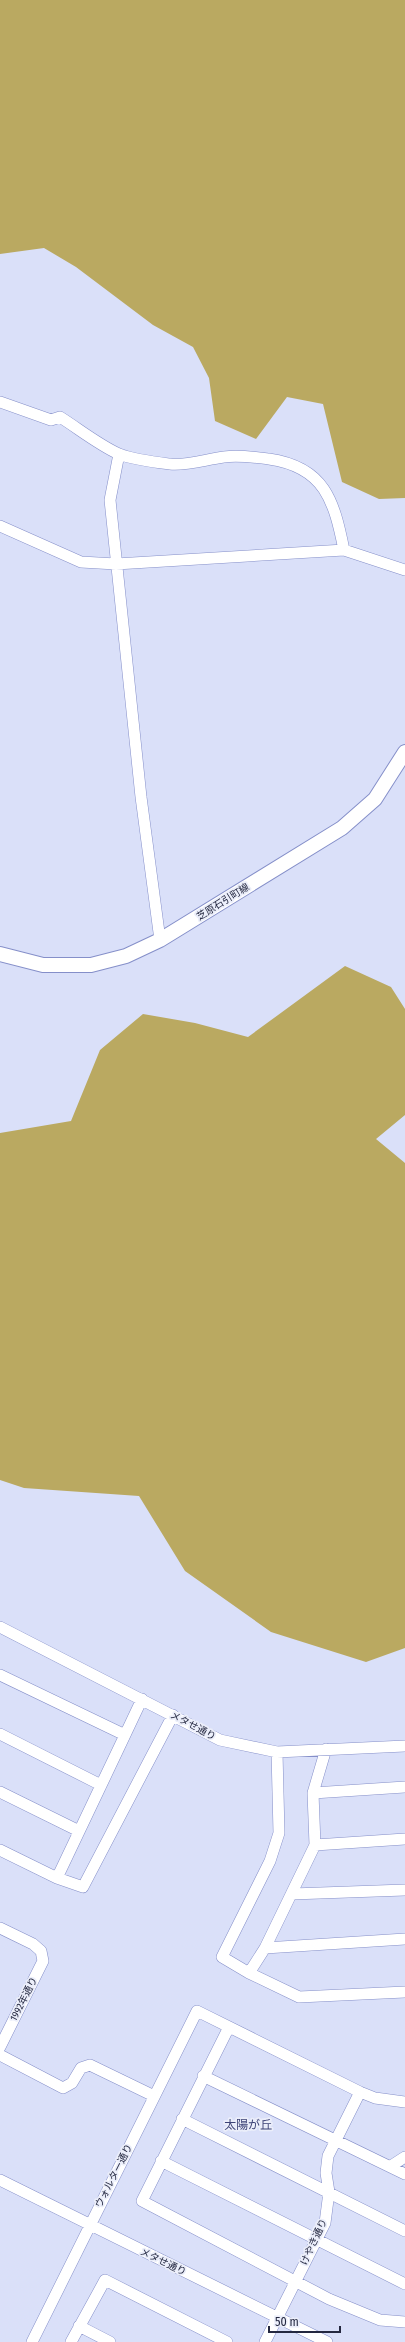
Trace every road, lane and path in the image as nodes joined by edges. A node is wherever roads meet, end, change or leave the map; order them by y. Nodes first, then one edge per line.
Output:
1 (0, 402) edge
2 (119, 454) junction
3 (0, 526) edge
4 (344, 550) junction
5 (116, 564) junction
6 (405, 570) edge
7 (405, 752) edge
8 (160, 940) junction
9 (0, 954) edge
10 (0, 1627) edge
11 (0, 1675) edge
12 (142, 1699) junction
13 (173, 1715) junction
14 (0, 1734) edge
15 (125, 1735) junction
16 (405, 1746) edge
17 (326, 1749) junction
18 (277, 1752) junction
19 (101, 1785) junction
20 (405, 1787) edge
21 (0, 1792) edge
22 (313, 1793) junction
23 (79, 1831) junction
24 (405, 1840) edge
25 (315, 1845) junction
26 (0, 1850) edge
27 (57, 1878) junction
28 (405, 1890) edge
29 (292, 1894) junction
30 (0, 1928) edge
31 (405, 1939) edge
32 (265, 1948) junction
33 (250, 1973) junction
34 (405, 1992) edge
35 (229, 2027) junction
36 (0, 2046) edge
37 (0, 2054) edge
38 (203, 2076) junction
39 (360, 2092) junction
40 (154, 2096) junction
41 (405, 2102) edge
42 (182, 2119) junction
43 (336, 2139) junction
44 (405, 2157) edge
45 (161, 2161) junction
46 (391, 2166) junction
47 (405, 2174) edge
48 (0, 2180) edge
49 (329, 2193) junction
50 (90, 2226) junction
51 (405, 2231) edge
52 (317, 2240) junction
53 (295, 2282) junction
54 (405, 2284) edge
55 (276, 2318) junction
56 (405, 2322) edge
57 (79, 2326) junction
58 (32, 2342) edge
59 (71, 2342) edge
60 (110, 2342) edge
61 (227, 2342) edge
62 (265, 2342) edge
63 (327, 2342) edge

1 - 2 street
2 - 4 street
2 - 5 street
3 - 5 street
4 - 5 street
4 - 6 street
5 - 8 street
7 - 8 main road, 芝原石引町線
8 - 9 main road, 芝原石引町線
10 - 12 street, メタせ通り
11 - 15 street
12 - 13 street, メタせ通り
12 - 15 street
13 - 18 street, メタせ通り
13 - 27 street
14 - 19 street
15 - 19 street
16 - 17 street, メタせ通り
17 - 18 street, メタせ通り
17 - 22 street
18 - 33 street
19 - 23 street
20 - 22 street
21 - 23 street
22 - 25 street
23 - 27 street
24 - 25 street
25 - 29 street
26 - 27 street
28 - 29 street
29 - 32 street
30 - 36 street, 1992年通り
31 - 32 street
32 - 33 street
33 - 34 street
35 - 38 street
35 - 39 street
35 - 40 street, ウォルター通り
37 - 40 street
38 - 42 street
38 - 43 street
39 - 41 street
39 - 43 street, けやき通り
40 - 50 street, ウォルター通り
42 - 45 street
42 - 49 street
43 - 46 street
43 - 49 street, けやき通り
44 - 46 street
45 - 52 street
45 - 53 street
46 - 47 street
48 - 50 street, メタせ通り
49 - 51 street
49 - 52 street, けやき通り
50 - 55 street, メタせ通り
50 - 58 street, ウォルター通り
52 - 53 street, けやき通り
52 - 54 street
53 - 55 street, けやき通り
53 - 56 street
55 - 62 street, けやき通り
55 - 63 street, メタせ通り
57 - 59 street
57 - 60 street
57 - 61 street

